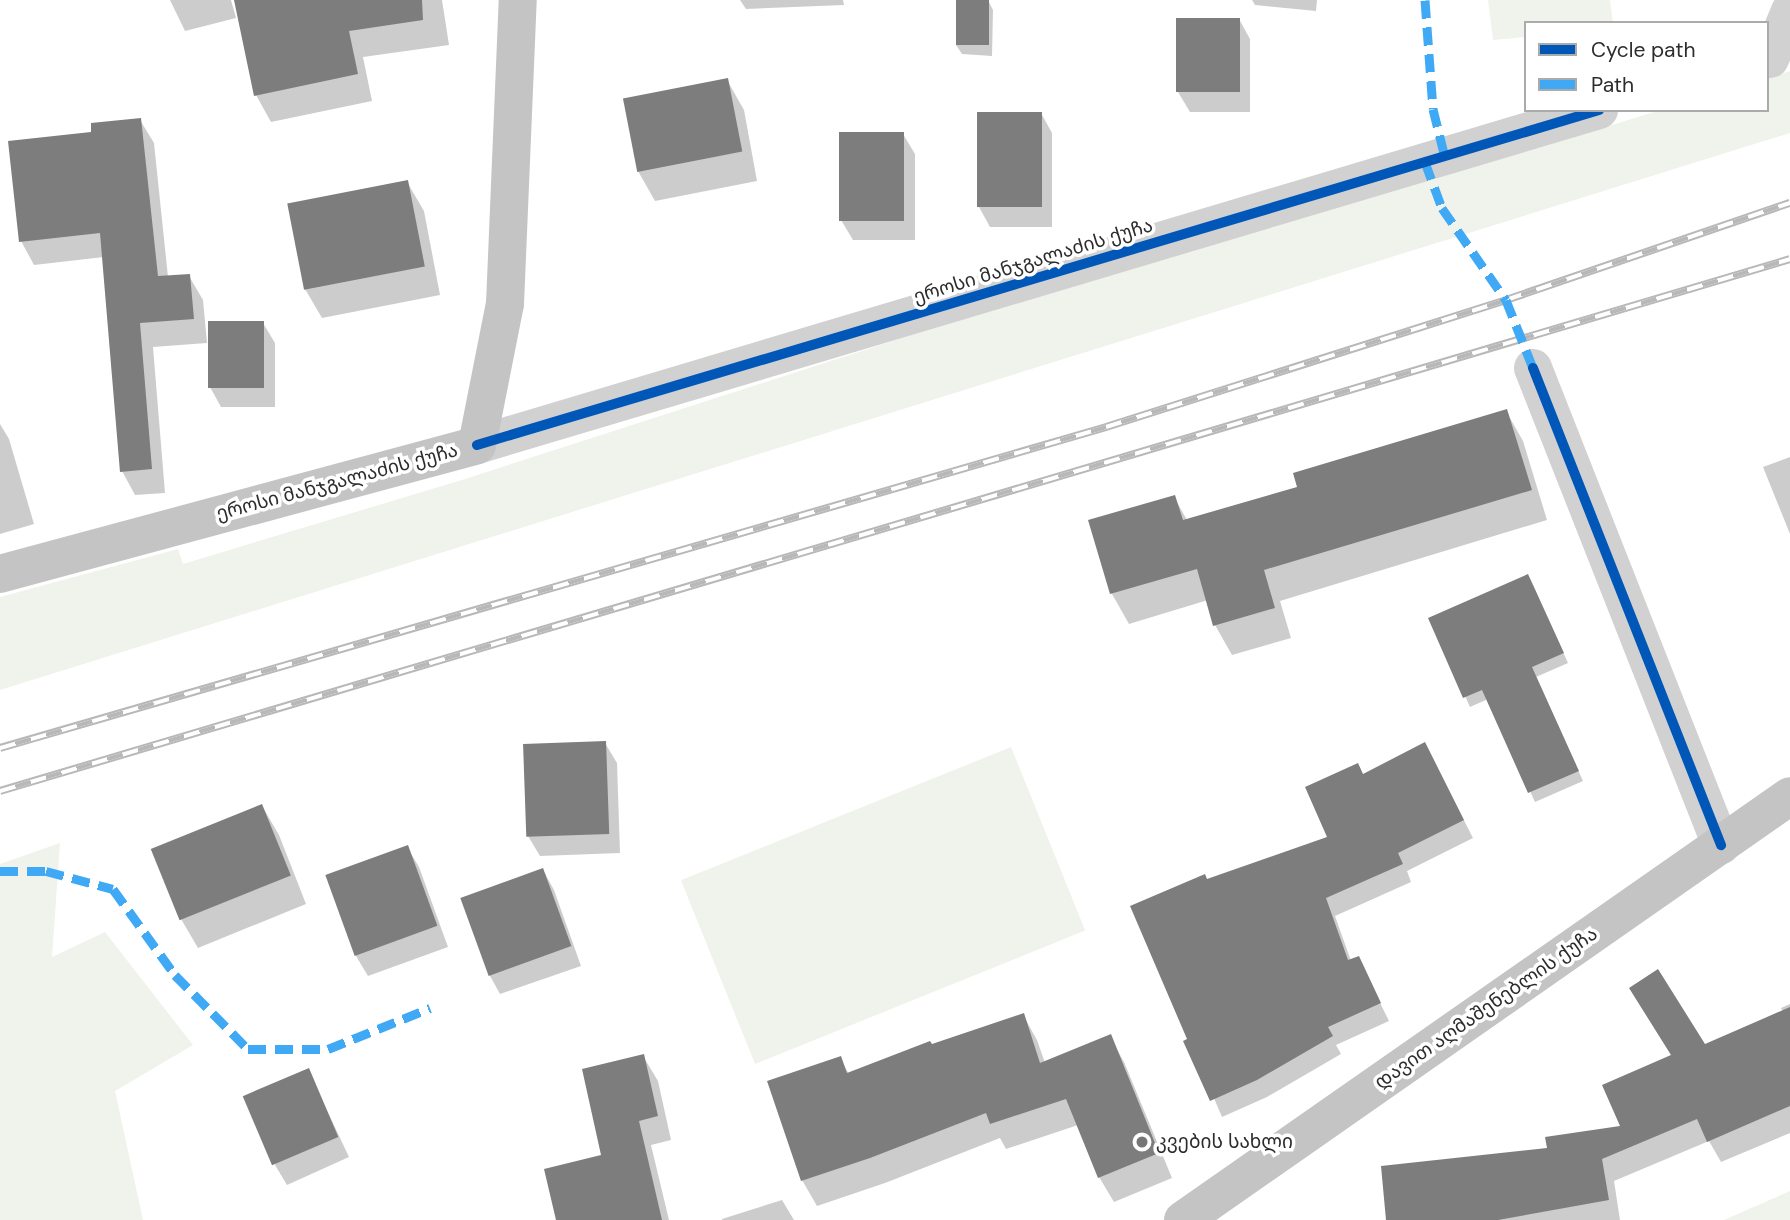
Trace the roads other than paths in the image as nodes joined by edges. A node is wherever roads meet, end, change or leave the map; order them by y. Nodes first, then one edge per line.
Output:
1 (518, 0) edge
2 (1790, 11) edge
3 (1776, 57) edge
4 (1592, 112) edge
5 (1533, 368) dead end
6 (477, 445) junction
7 (0, 574) edge
8 (1790, 796) edge
9 (1721, 845) junction
10 (1183, 1220) edge

1 - 6 main road
2 - 3 street
4 - 6 street, ეროსი მანჯგალაძის ქუჩა
5 - 9 street
6 - 7 main road, ეროსი მანჯგალაძის ქუჩა
8 - 9 main road, დავით აღმაშენებლის ქუჩა
9 - 10 main road, დავით აღმაშენებლის ქუჩა

